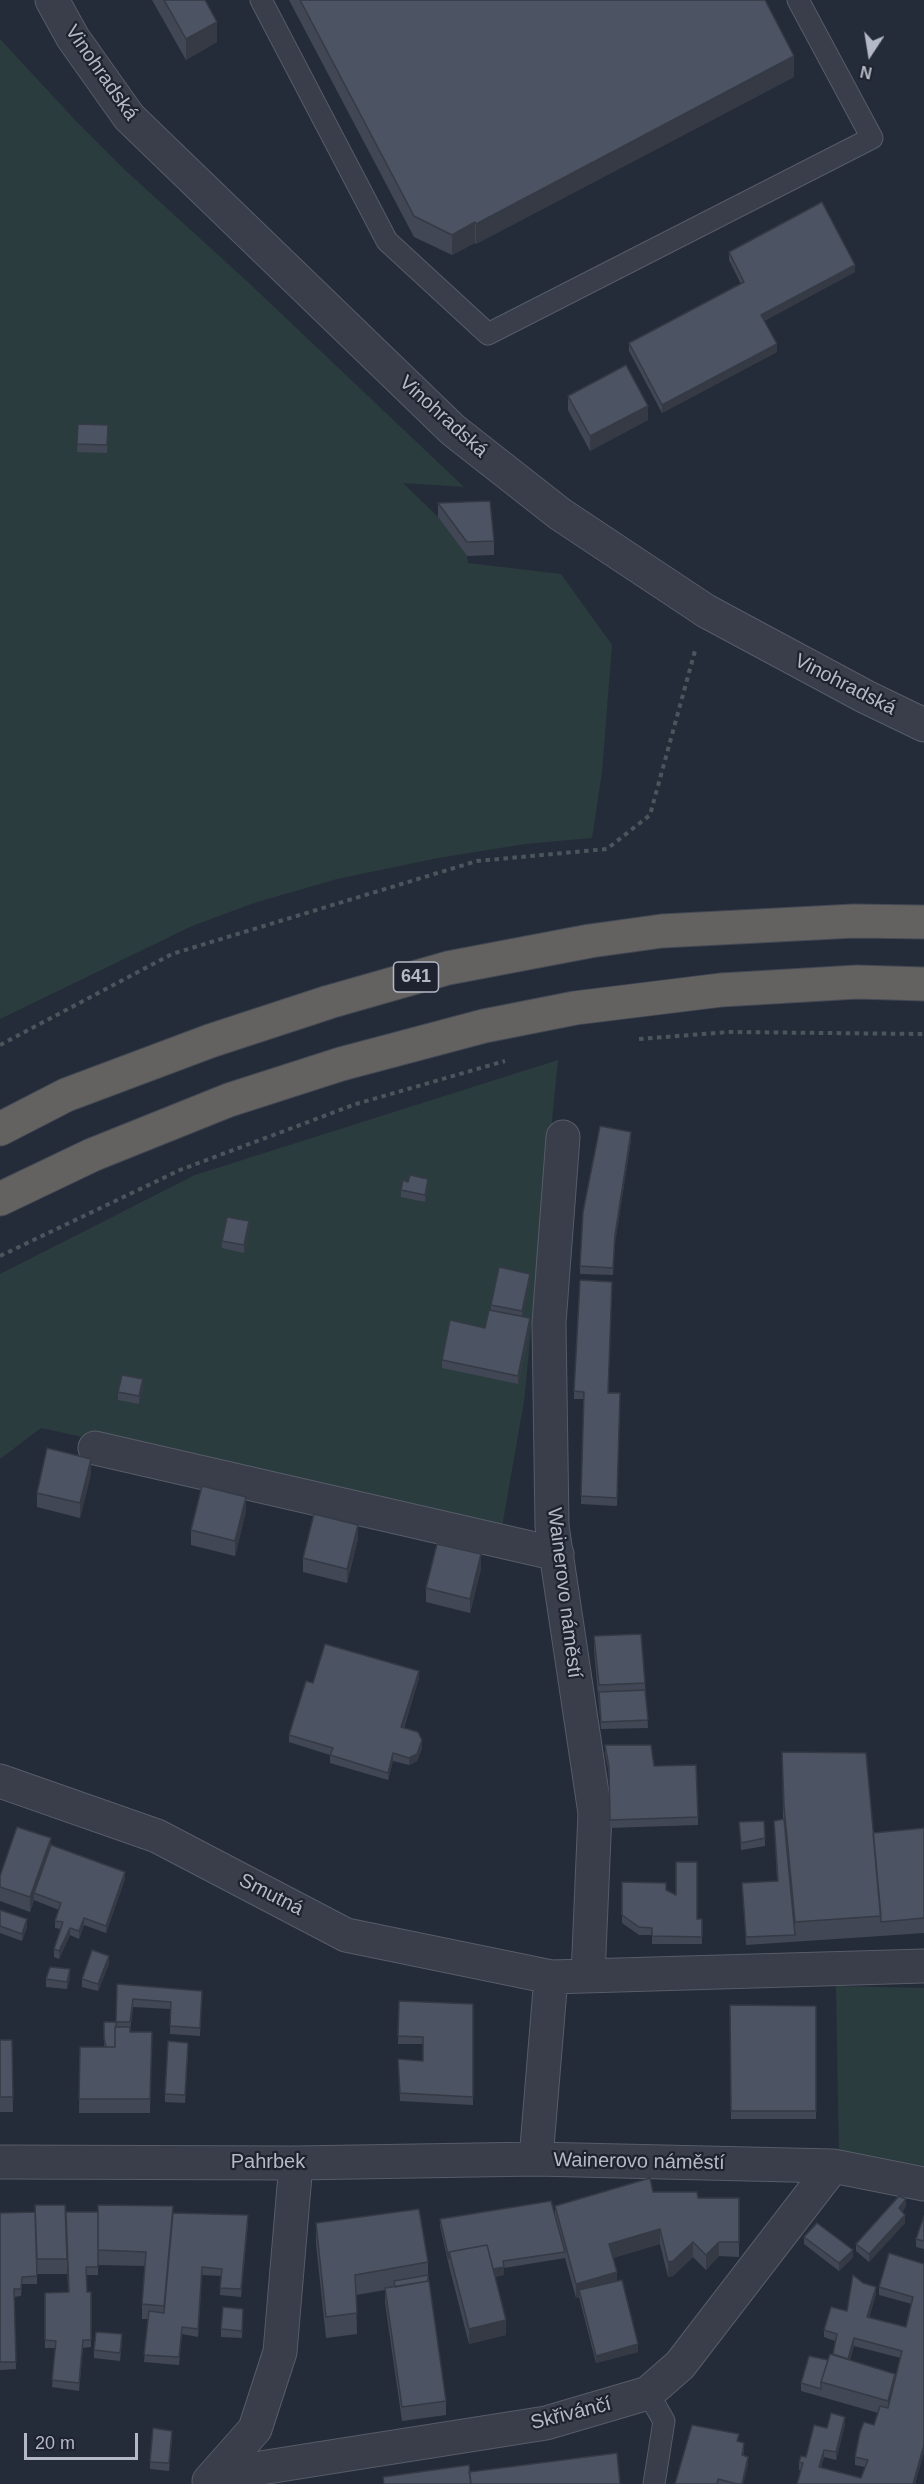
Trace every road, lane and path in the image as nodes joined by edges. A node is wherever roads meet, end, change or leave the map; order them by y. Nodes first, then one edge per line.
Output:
1 (52, 0) edge
2 (261, 0) edge
3 (798, 0) edge
4 (706, 611) junction
5 (924, 725) edge
6 (924, 922) edge
7 (924, 984) edge
8 (924, 1034) edge
9 (637, 1040) dead end
10 (0, 1044) edge
11 (511, 1060) dead end
12 (0, 1129) edge
13 (563, 1137) dead end
14 (0, 1199) edge
15 (0, 1256) edge
16 (95, 1448) dead end
17 (557, 1554) junction
18 (0, 1781) edge
19 (924, 1966) edge
20 (588, 1976) junction
21 (551, 1977) junction
22 (536, 2159) junction
23 (0, 2162) edge
24 (296, 2163) junction
25 (833, 2166) junction
26 (924, 2184) edge
27 (648, 2394) junction
28 (211, 2479) edge
29 (654, 2484) edge

1 - 4 street, Vinohradská
2 - 3 lane
4 - 5 street, Vinohradská
4 - 10 path
6 - 12 highway, 641
7 - 14 highway
8 - 9 path
11 - 15 path
13 - 17 street, Wainerovo náměstí
16 - 17 street
17 - 20 street, Wainerovo náměstí
18 - 21 street, Smutná
19 - 20 street
20 - 21 street
21 - 22 street, Wainerovo náměstí
22 - 24 street, Pahrbek
22 - 25 street, Wainerovo náměstí
23 - 24 street, Pahrbek
24 - 28 street
25 - 26 street, Wainerovo náměstí
25 - 27 street, Skřivánčí
27 - 28 street, Skřivánčí
27 - 29 lane

